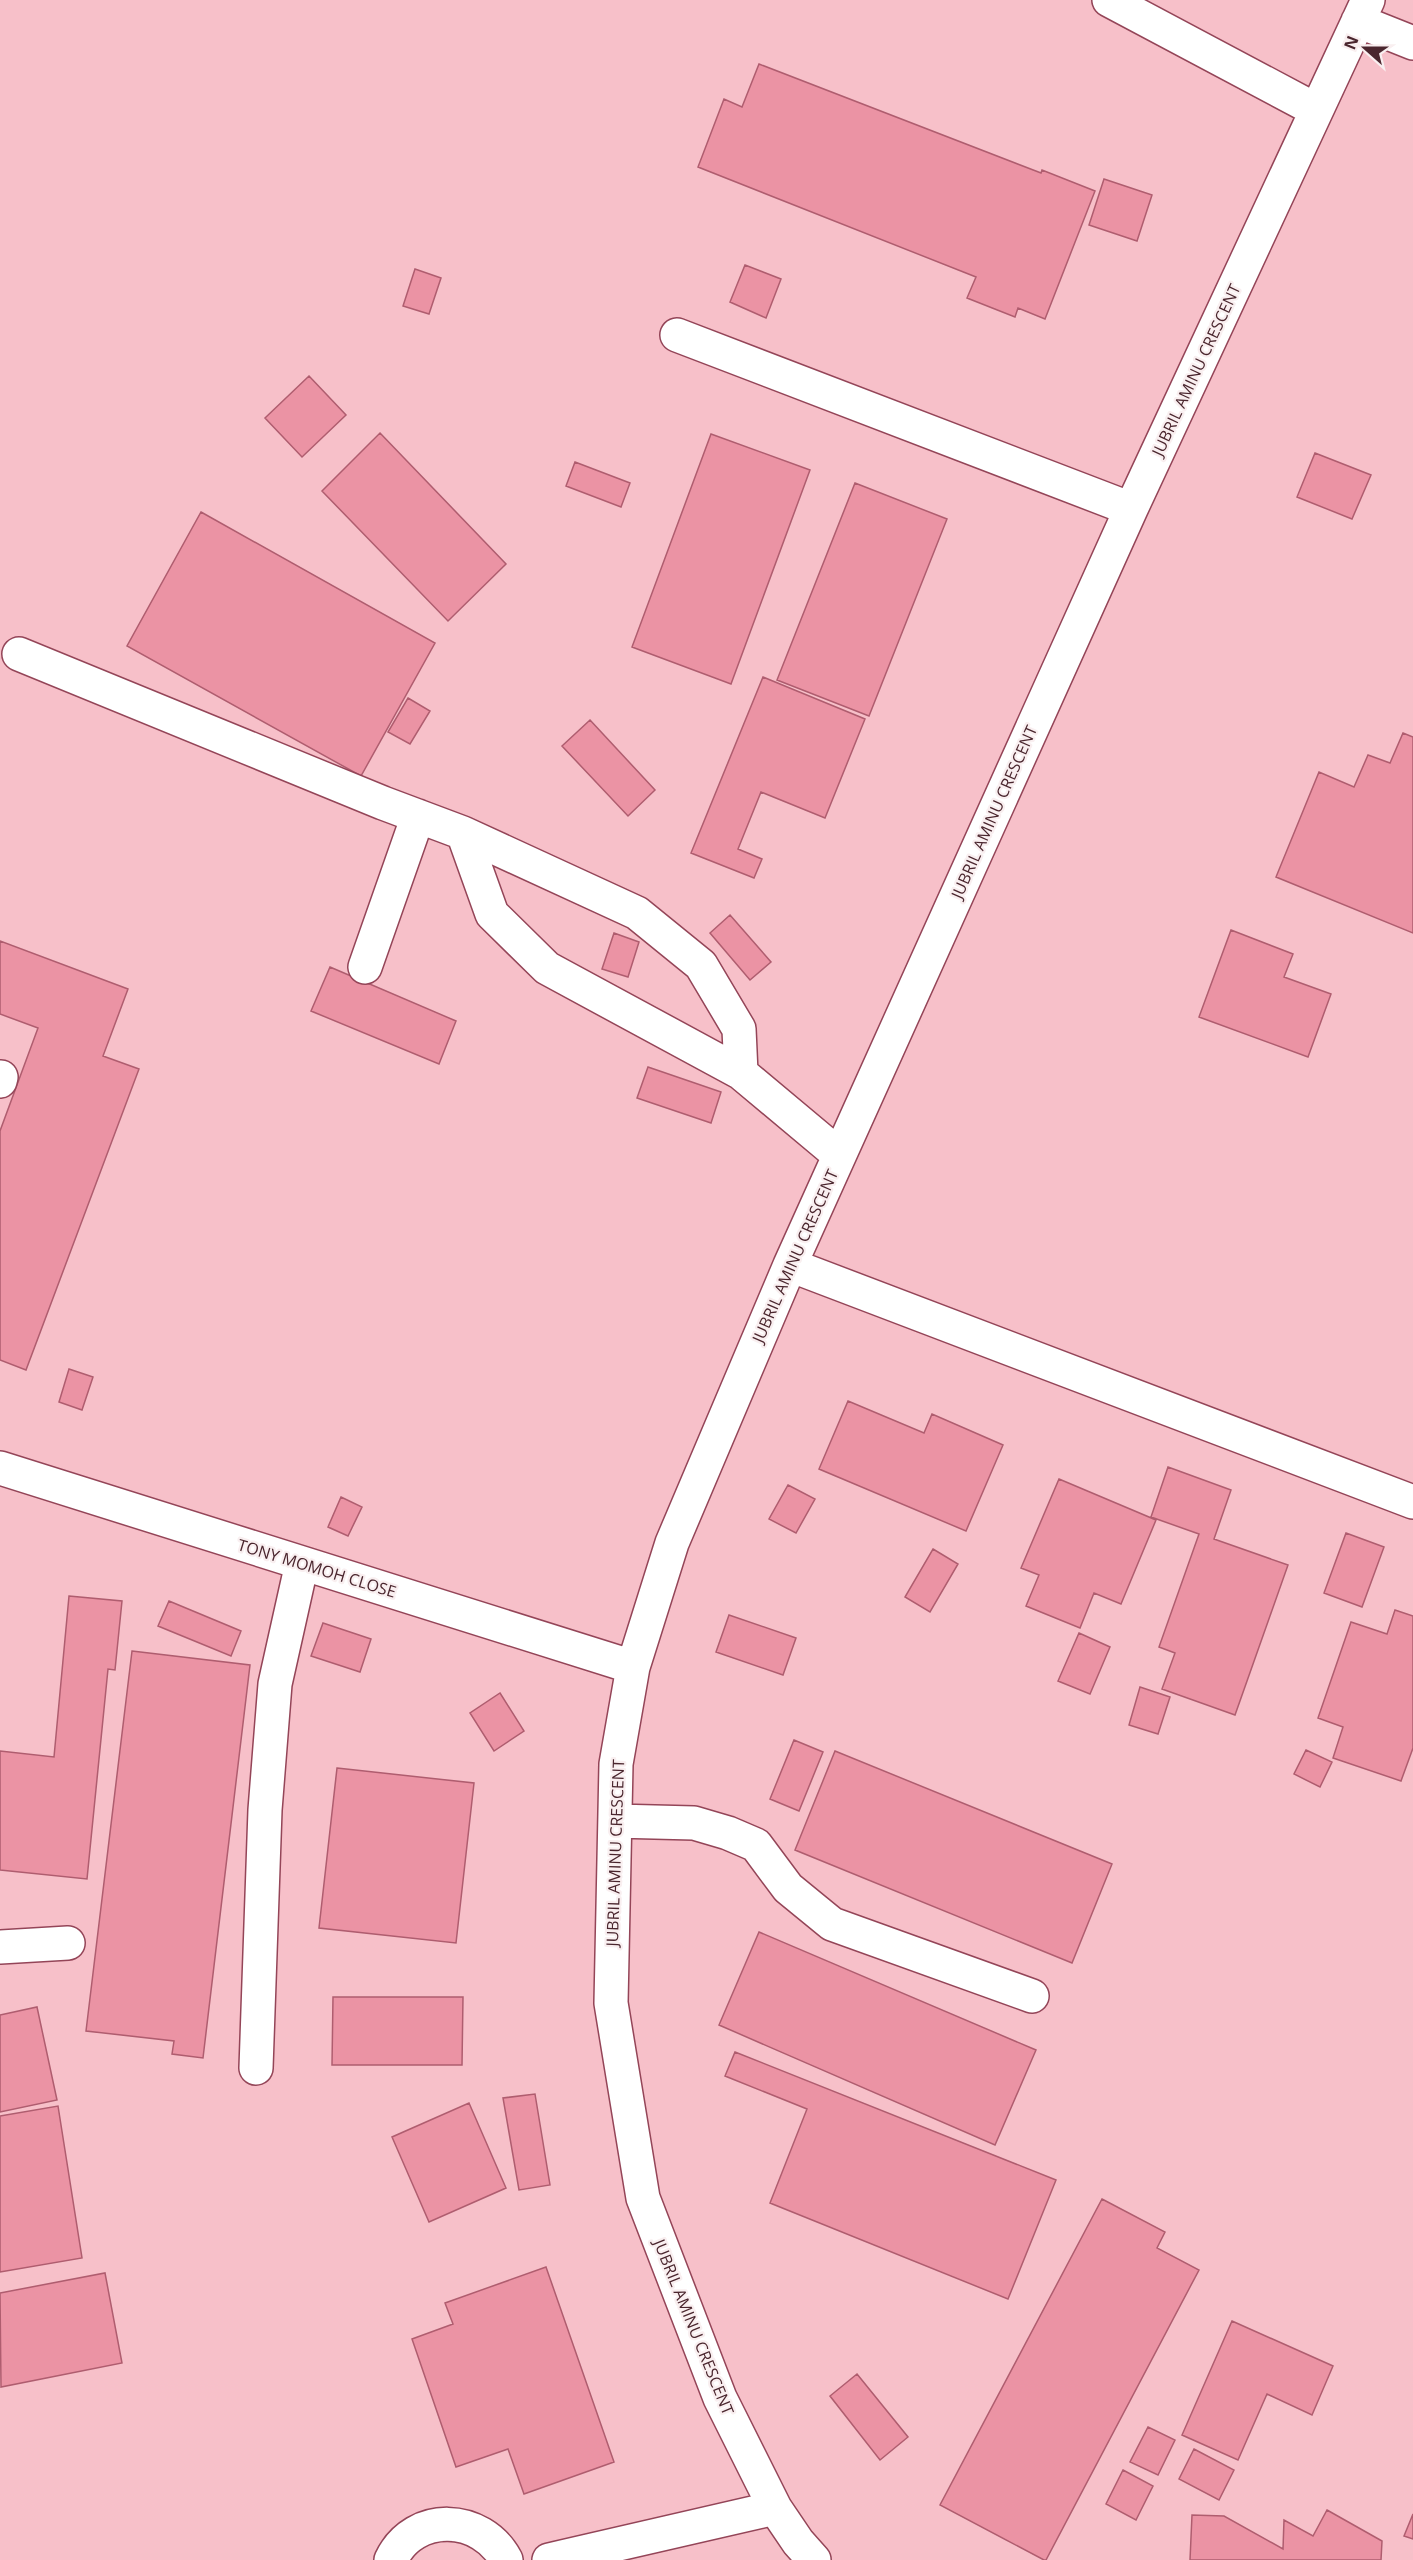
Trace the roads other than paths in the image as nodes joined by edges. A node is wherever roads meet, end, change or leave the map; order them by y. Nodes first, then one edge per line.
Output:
1 (1109, 0) edge
2 (1363, 11) edge
3 (1413, 43) edge
4 (1316, 110) junction
5 (677, 335) dead end
6 (1131, 509) junction
7 (19, 654) dead end
8 (418, 816) junction
9 (464, 833) junction
10 (365, 967) dead end
11 (741, 1073) junction
12 (839, 1155) junction
13 (790, 1265) junction
14 (0, 1468) edge
15 (1413, 1502) edge
16 (302, 1563) junction
17 (633, 1667) junction
18 (615, 1821) junction
19 (68, 1943) dead end
20 (0, 1947) edge
21 (1032, 1996) dead end
22 (256, 2068) dead end
23 (775, 2508) junction
24 (392, 2560) edge
25 (506, 2560) edge
26 (549, 2560) edge
27 (814, 2560) edge

1 - 4 street
2 - 3 street
2 - 4 street, JUBRIL AMINU CRESCENT
4 - 6 street, JUBRIL AMINU CRESCENT
5 - 6 street
6 - 12 street, JUBRIL AMINU CRESCENT
7 - 8 street
8 - 9 street
8 - 10 street
9 - 11 street
9 - 11 street
11 - 12 street
12 - 13 street, JUBRIL AMINU CRESCENT
13 - 15 street
13 - 17 street, JUBRIL AMINU CRESCENT
14 - 16 street, TONY MOMOH CLOSE
16 - 17 street, TONY MOMOH CLOSE
16 - 22 street
17 - 18 street, JUBRIL AMINU CRESCENT
18 - 21 street
18 - 23 street, JUBRIL AMINU CRESCENT
19 - 20 street
23 - 26 street
23 - 27 street, JUBRIL AMINU CRESCENT
24 - 25 street

